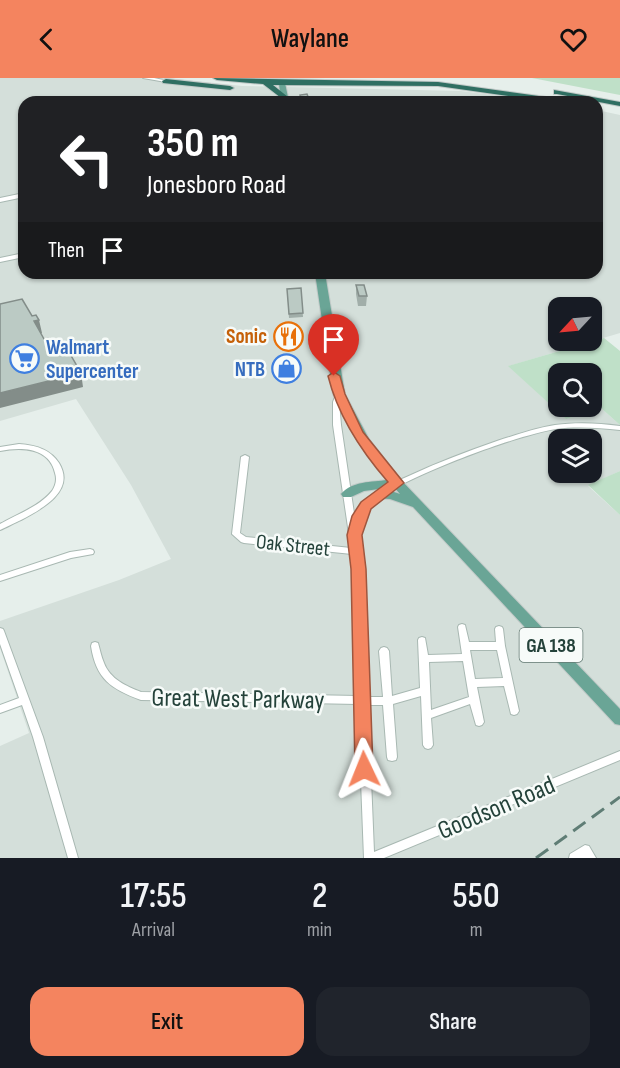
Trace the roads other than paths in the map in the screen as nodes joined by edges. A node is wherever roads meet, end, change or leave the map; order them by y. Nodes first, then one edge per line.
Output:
1 (145, 78) edge
2 (217, 78) edge
3 (427, 78) edge
4 (465, 78) edge
5 (166, 81) joint
6 (268, 84) junction
7 (283, 87) junction
8 (281, 96) edge
9 (284, 96) edge
10 (525, 96) edge
11 (541, 96) edge
12 (572, 96) edge
13 (603, 101) edge
14 (620, 104) edge
15 (603, 107) edge
16 (620, 110) edge
17 (18, 196) edge
18 (0, 200) edge
19 (18, 256) edge
20 (0, 260) edge
21 (321, 279) edge
22 (339, 394) junction
23 (620, 428) edge
24 (0, 449) edge
25 (245, 457) dead end
26 (397, 483) junction
27 (346, 494) junction
28 (378, 495) junction
29 (417, 504) junction
30 (0, 527) edge
31 (354, 535) junction
32 (90, 552) dead end
33 (357, 552) junction
34 (0, 578) edge
35 (462, 627) dead end
36 (498, 629) dead end
37 (0, 631) edge
38 (422, 640) dead end
39 (95, 646) dead end
40 (465, 646) junction
41 (501, 646) junction
42 (384, 651) dead end
43 (467, 657) junction
44 (424, 659) junction
45 (472, 682) junction
46 (508, 682) junction
47 (425, 691) junction
48 (474, 699) junction
49 (25, 700) junction
50 (362, 701) junction
51 (388, 701) junction
52 (0, 709) edge
53 (514, 711) dead end
54 (427, 714) junction
55 (618, 717) edge
56 (479, 722) dead end
57 (428, 745) dead end
58 (620, 755) edge
59 (392, 757) dead end
60 (588, 854) edge
61 (73, 858) edge
62 (370, 858) edge
63 (574, 858) edge

1 - 5 street
2 - 6 highway
3 - 11 highway
4 - 12 highway
5 - 6 highway
6 - 7 highway
6 - 8 highway
7 - 9 main road
7 - 10 highway
13 - 14 highway
15 - 16 highway
17 - 18 street
19 - 20 street
21 - 22 main road, GA 138
22 - 26 main road, GA 138
22 - 27 street
23 - 26 street
24 - 30 street
25 - 33 street, Oak Street
26 - 27 main road
26 - 28 street
26 - 29 main road, GA 138
27 - 31 street
28 - 29 main road
28 - 31 street
29 - 55 main road, GA 138
31 - 33 street
32 - 34 street
33 - 50 street
35 - 40 street
36 - 41 street
37 - 49 street
38 - 44 street
39 - 50 street, Great West Parkway
40 - 41 street
40 - 43 street
41 - 46 street
42 - 51 street
43 - 44 street
43 - 45 street
44 - 47 street
45 - 46 street
45 - 48 street
46 - 53 street
47 - 51 street, Great West Parkway
47 - 54 street
48 - 54 street
48 - 56 street
49 - 52 street
49 - 61 street
50 - 51 street, Great West Parkway
50 - 62 street
51 - 59 street
54 - 57 street
58 - 62 street, Goodson Road
60 - 63 street

